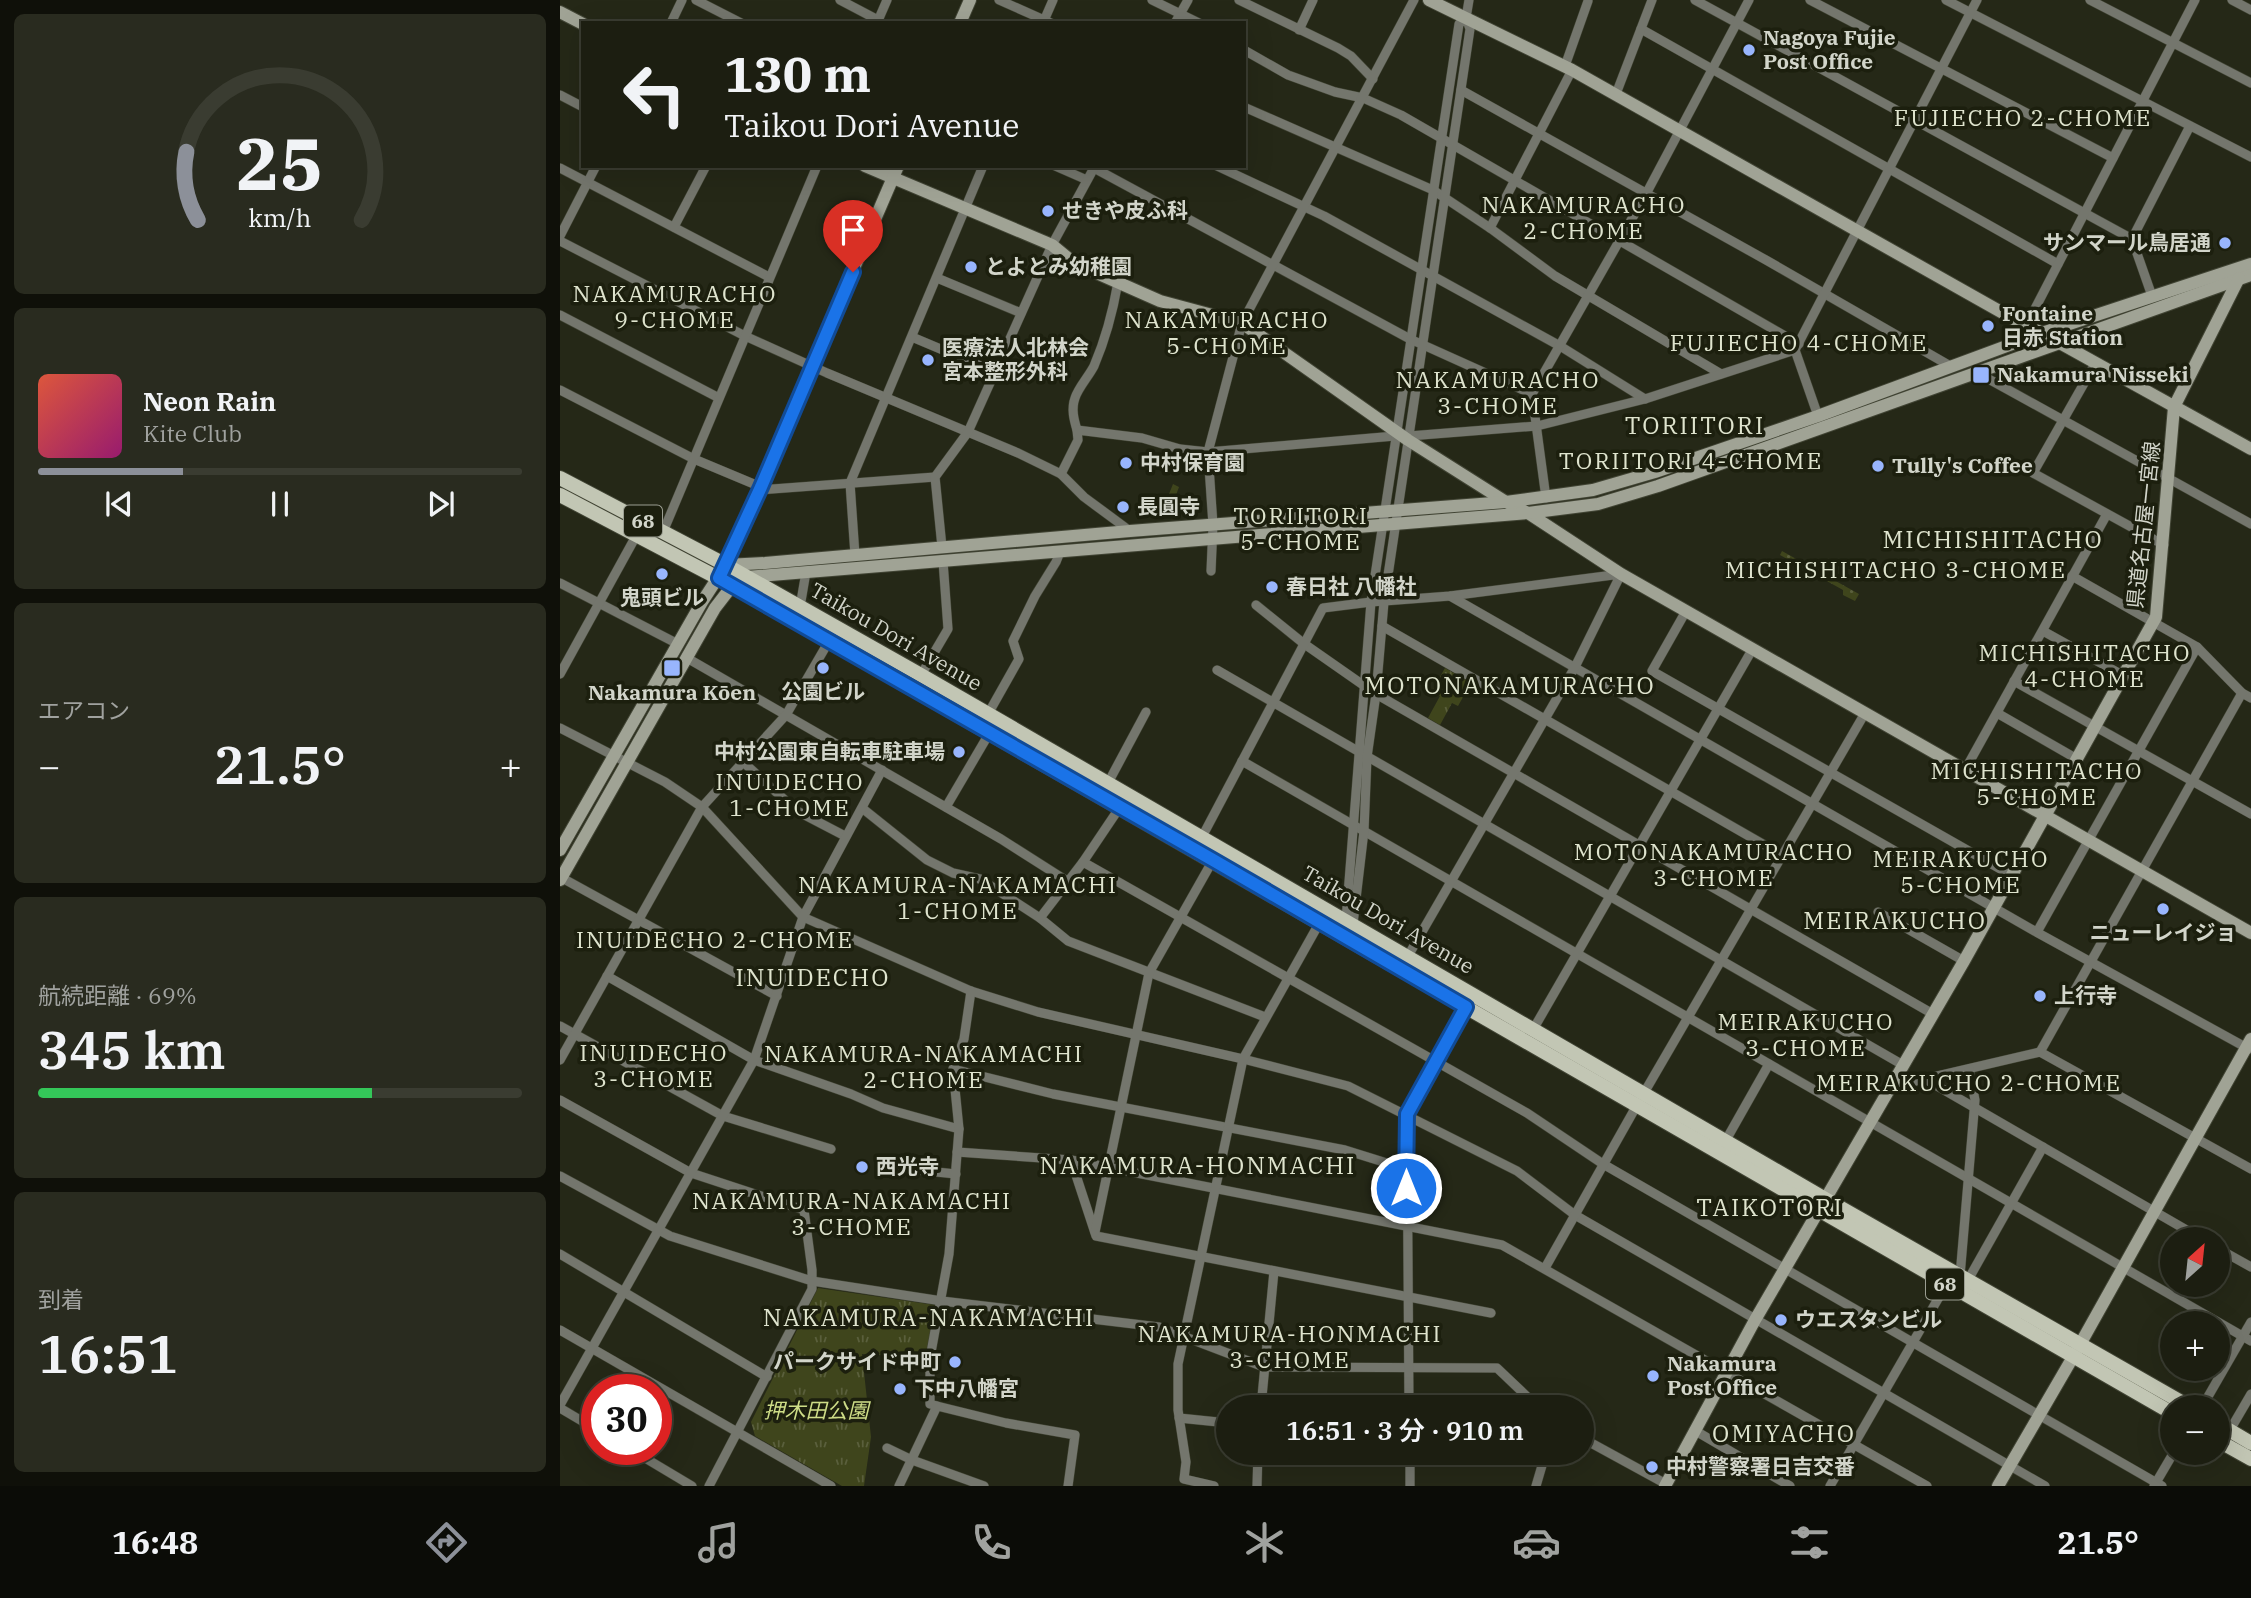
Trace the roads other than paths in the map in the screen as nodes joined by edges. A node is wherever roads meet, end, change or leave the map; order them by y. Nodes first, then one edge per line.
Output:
1 (682, 0) edge
2 (696, 0) edge
3 (840, 0) edge
4 (887, 0) edge
5 (970, 0) edge
6 (999, 0) edge
7 (1053, 0) edge
8 (1152, 0) edge
9 (1188, 0) edge
10 (1239, 0) edge
11 (1314, 0) edge
12 (1414, 0) edge
13 (1429, 0) edge
14 (1469, 0) edge
15 (1652, 0) edge
16 (1695, 0) edge
17 (1749, 0) edge
18 (1810, 0) edge
19 (1947, 0) edge
20 (1977, 0) edge
21 (2090, 0) edge
22 (2195, 0) edge
23 (2232, 0) edge
24 (1588, 1) edge
25 (2251, 10) edge
26 (560, 12) edge
27 (1971, 12) junction
28 (1181, 13) junction
29 (1466, 18) junction
30 (672, 21) edge
31 (737, 21) edge
32 (878, 21) edge
33 (961, 21) edge
34 (1044, 21) edge
35 (1046, 21) edge
36 (1176, 21) edge
37 (1195, 21) edge
38 (581, 23) edge
39 (1737, 23) junction
40 (1641, 29) junction
41 (1299, 30) junction
42 (2173, 43) junction
43 (1246, 51) edge
44 (1568, 68) junction
45 (1712, 69) junction
46 (1941, 69) junction
47 (1373, 79) junction
48 (2251, 83) edge
49 (1461, 90) junction
50 (1616, 94) junction
51 (560, 95) edge
52 (1363, 98) junction
53 (2142, 101) junction
54 (581, 106) edge
55 (1246, 108) edge
56 (1914, 121) junction
57 (2190, 126) junction
58 (1681, 129) junction
59 (1539, 133) junction
60 (1440, 136) junction
61 (1453, 143) junction
62 (1337, 148) junction
63 (2113, 158) junction
64 (2251, 158) edge
65 (560, 168) edge
66 (595, 168) edge
67 (702, 168) edge
68 (816, 168) edge
69 (876, 168) edge
70 (982, 168) edge
71 (1060, 168) edge
72 (1093, 168) edge
73 (1096, 168) edge
74 (1221, 168) edge
75 (1889, 169) junction
76 (896, 172) edge
77 (1515, 179) junction
78 (1087, 180) junction
79 (588, 182) junction
80 (1433, 190) junction
81 (1646, 194) junction
82 (1444, 197) junction
83 (1306, 206) junction
84 (965, 209) junction
85 (2084, 214) junction
86 (674, 227) junction
87 (1490, 228) junction
88 (1858, 229) junction
89 (560, 238) edge
90 (1619, 239) junction
91 (2132, 239) junction
92 (1052, 245) junction
93 (2058, 264) junction
94 (1274, 265) junction
95 (2247, 268) edge
96 (1420, 269) junction
97 (1432, 276) junction
98 (769, 277) junction
99 (937, 278) junction
100 (1118, 282) junction
101 (1825, 293) junction
102 (1588, 296) junction
103 (2152, 296) junction
104 (1021, 313) junction
105 (560, 315) edge
106 (1242, 323) junction
107 (2026, 326) junction
108 (2042, 333) junction
109 (745, 336) junction
110 (912, 337) junction
111 (1410, 339) junction
112 (2059, 343) junction
113 (1422, 345) junction
114 (1560, 346) junction
115 (1797, 347) junction
116 (2095, 364) junction
117 (812, 367) junction
118 (1952, 367) junction
119 (995, 372) junction
120 (1976, 372) junction
121 (1721, 374) junction
122 (560, 390) edge
123 (1532, 394) junction
124 (719, 398) junction
125 (885, 398) junction
126 (1645, 399) junction
127 (2174, 407) junction
128 (1818, 416) junction
129 (2062, 420) junction
130 (1537, 426) junction
131 (1077, 430) junction
132 (968, 432) junction
133 (1396, 433) junction
134 (1409, 438) junction
135 (2251, 449) edge
136 (1208, 452) junction
137 (694, 459) junction
138 (1061, 474) junction
139 (935, 477) junction
140 (560, 478) edge
141 (2169, 479) junction
142 (850, 483) junction
143 (760, 489) junction
144 (560, 495) edge
145 (1546, 498) junction
146 (1506, 502) junction
147 (1528, 513) junction
148 (2107, 514) junction
149 (1390, 518) junction
150 (2251, 524) edge
151 (1213, 525) junction
152 (1130, 531) junction
153 (663, 532) junction
154 (636, 536) junction
155 (1213, 541) junction
156 (2164, 545) junction
157 (942, 547) junction
158 (1059, 552) junction
159 (855, 555) junction
160 (943, 561) junction
161 (726, 565) junction
162 (1211, 571) dead end
163 (806, 572) junction
164 (1621, 574) junction
165 (2072, 576) junction
166 (747, 577) junction
167 (725, 582) junction
168 (560, 583) edge
169 (1450, 596) junction
170 (1371, 601) junction
171 (1384, 601) junction
172 (599, 604) junction
173 (1256, 605) dead end
174 (800, 607) junction
175 (1686, 611) junction
176 (2153, 622) junction
177 (1382, 626) junction
178 (2043, 631) junction
179 (829, 641) junction
180 (1303, 643) junction
181 (678, 644) junction
182 (2197, 647) junction
183 (1752, 650) junction
184 (564, 658) edge
185 (687, 658) junction
186 (1575, 667) junction
187 (1217, 670) dead end
188 (560, 674) edge
189 (921, 675) junction
190 (2124, 676) junction
191 (2014, 681) junction
192 (1364, 686) junction
193 (2242, 693) junction
194 (1376, 694) junction
195 (2251, 698) edge
196 (1272, 702) junction
197 (1718, 709) junction
198 (1146, 712) dead end
199 (1864, 713) junction
200 (1997, 713) junction
201 (988, 714) junction
202 (786, 715) junction
203 (1545, 719) junction
204 (2095, 727) junction
205 (560, 728) edge
206 (990, 733) junction
207 (1700, 739) junction
208 (2138, 752) junction
209 (1362, 754) junction
210 (614, 756) junction
211 (2077, 759) junction
212 (1242, 761) junction
213 (743, 762) junction
214 (627, 763) junction
215 (882, 770) junction
216 (1965, 771) junction
217 (1830, 772) junction
218 (1514, 773) junction
219 (2193, 781) junction
220 (1108, 783) junction
221 (1670, 791) junction
222 (1812, 803) junction
223 (702, 807) junction
224 (862, 807) junction
225 (946, 807) junction
226 (1120, 807) junction
227 (2251, 814) edge
228 (2045, 817) junction
229 (1352, 824) junction
230 (1484, 824) junction
231 (1364, 831) junction
232 (845, 836) junction
233 (1202, 837) junction
234 (2087, 841) junction
235 (1639, 845) junction
236 (560, 850) edge
237 (1782, 855) junction
238 (1213, 860) junction
239 (1083, 862) junction
240 (2142, 872) junction
241 (2011, 876) junction
242 (561, 879) edge
243 (1067, 881) junction
244 (1451, 881) junction
245 (1610, 896) junction
246 (1994, 907) junction
247 (1751, 909) junction
248 (1878, 912) dead end
249 (1323, 916) junction
250 (803, 917) junction
251 (1040, 918) junction
252 (1181, 918) junction
253 (638, 920) junction
254 (1350, 922) junction
255 (2037, 932) junction
256 (2251, 933) edge
257 (1577, 953) junction
258 (1408, 956) junction
259 (1721, 960) junction
260 (1964, 961) junction
261 (2092, 962) junction
262 (1149, 974) junction
263 (607, 976) junction
264 (1288, 979) junction
265 (971, 991) junction
266 (777, 996) junction
267 (1466, 1007) junction
268 (1933, 1014) junction
269 (1265, 1017) junction
270 (1688, 1017) junction
271 (560, 1026) edge
272 (1534, 1028) junction
273 (575, 1034) junction
274 (1136, 1036) junction
275 (2249, 1046) edge
276 (2040, 1052) junction
277 (1243, 1059) junction
278 (560, 1060) edge
279 (754, 1060) junction
280 (1436, 1062) junction
281 (1769, 1064) junction
282 (1903, 1065) junction
283 (953, 1069) junction
284 (1969, 1069) junction
285 (1925, 1079) junction
286 (1890, 1087) junction
287 (1640, 1099) junction
288 (560, 1100) edge
289 (1122, 1106) junction
290 (1975, 1108) junction
291 (1407, 1114) junction
292 (723, 1116) junction
293 (1871, 1122) junction
294 (1228, 1128) junction
295 (959, 1129) junction
296 (2196, 1138) junction
297 (1726, 1140) junction
298 (2043, 1147) junction
299 (831, 1149) dead end
300 (957, 1152) junction
301 (1071, 1160) junction
302 (1603, 1164) junction
303 (897, 1168) dead end
304 (1109, 1168) junction
305 (2251, 1168) edge
306 (1406, 1169) junction
307 (691, 1173) junction
308 (956, 1174) junction
309 (560, 1176) edge
310 (1968, 1177) junction
311 (1215, 1188) junction
312 (2012, 1202) junction
313 (1822, 1205) junction
314 (2154, 1212) junction
315 (1574, 1215) junction
316 (1407, 1226) junction
317 (2181, 1227) edge
318 (659, 1230) junction
319 (1095, 1233) junction
320 (560, 1254) edge
321 (2230, 1255) edge
322 (1202, 1257) junction
323 (2124, 1267) junction
324 (2251, 1267) edge
325 (1545, 1268) junction
326 (1783, 1270) junction
327 (1274, 1271) junction
328 (1964, 1278) junction
329 (812, 1281) junction
330 (1946, 1285) junction
331 (624, 1292) junction
332 (1408, 1296) junction
333 (942, 1301) junction
334 (1490, 1313) dead end
335 (1755, 1320) junction
336 (2251, 1322) edge
337 (560, 1330) edge
338 (1185, 1337) junction
339 (2247, 1338) edge
340 (1912, 1343) junction
341 (592, 1349) junction
342 (2077, 1351) junction
343 (1264, 1367) junction
344 (1407, 1368) junction
345 (1726, 1371) junction
346 (767, 1377) junction
347 (1883, 1394) junction
348 (2251, 1394) edge
349 (1262, 1395) edge
350 (1408, 1395) edge
351 (1525, 1395) edge
352 (2166, 1395) edge
353 (2210, 1395) edge
354 (2160, 1405) edge
355 (937, 1406) junction
356 (560, 1407) edge
357 (2039, 1416) junction
358 (1180, 1418) junction
359 (581, 1420) edge
360 (2230, 1420) edge
361 (1216, 1422) edge
362 (1694, 1430) junction
363 (2230, 1431) edge
364 (738, 1433) junction
365 (2251, 1443) edge
366 (1854, 1444) junction
367 (1594, 1445) edge
368 (2230, 1447) edge
369 (887, 1448) dead end
370 (2251, 1459) edge
371 (912, 1460) junction
372 (657, 1465) edge
373 (1258, 1465) edge
374 (1410, 1465) edge
375 (1542, 1465) edge
376 (2167, 1465) edge
377 (2010, 1466) junction
378 (1072, 1485) edge
379 (1665, 1485) edge
380 (2157, 1485) edge
381 (692, 1486) edge
382 (709, 1486) edge
383 (831, 1486) edge
384 (899, 1486) edge
385 (984, 1486) edge
386 (1214, 1486) edge
387 (1257, 1486) edge
388 (1410, 1486) edge
389 (1536, 1486) edge
390 (1790, 1486) edge
391 (1830, 1486) edge
392 (1927, 1486) edge
393 (1998, 1486) edge
394 (2045, 1486) edge

1 - 30 street
2 - 31 street
3 - 32 street
4 - 32 street
5 - 33 street
6 - 34 street
7 - 35 street
8 - 28 street
9 - 28 street
10 - 41 street
11 - 41 street
12 - 47 street
13 - 29 street
14 - 29 street
15 - 40 street
16 - 39 street
17 - 39 street
18 - 46 street
19 - 27 street
20 - 27 street
21 - 42 street
22 - 42 street
23 - 25 street
24 - 44 street
26 - 38 street
27 - 46 street
27 - 53 street
28 - 36 street
28 - 37 street
29 - 44 street
29 - 49 street
29 - 60 street
39 - 45 street
39 - 56 street
40 - 45 street
40 - 50 street
41 - 47 street
42 - 48 street
42 - 53 street
43 - 52 street
44 - 50 street
44 - 59 street
45 - 58 street
45 - 75 street
46 - 56 street
46 - 63 street
47 - 52 street
49 - 59 street
49 - 61 street
50 - 58 street
51 - 54 street
52 - 60 street
52 - 62 street
53 - 57 street
53 - 63 street
55 - 62 street
56 - 75 street
56 - 85 street
57 - 64 street
57 - 91 street
58 - 81 street
58 - 88 street
59 - 77 street
59 - 81 street
60 - 61 street
60 - 80 street
61 - 77 street
61 - 82 street
62 - 80 street
62 - 83 street
63 - 85 street
65 - 79 street
66 - 79 street
67 - 86 street
68 - 98 street
69 - 76 street
70 - 84 street
71 - 78 street
72 - 78 street
73 - 94 street
74 - 83 street
75 - 88 street
75 - 93 street
76 - 84 street
76 - 117 street
77 - 87 street
77 - 90 street
78 - 92 street
79 - 86 street
79 - 89 street
80 - 82 street
80 - 96 street
81 - 90 street
81 - 101 street
82 - 87 street
82 - 97 street
83 - 94 street
83 - 96 street
84 - 92 street
84 - 99 street
85 - 91 street
85 - 93 street
86 - 98 street
87 - 102 street
88 - 101 street
88 - 107 street
89 - 109 street
90 - 102 street
90 - 115 street
91 - 103 street
92 - 100 street
92 - 104 street
93 - 107 street
94 - 106 street
94 - 111 street
95 - 103 street
95 - 112 street
95 - 127 street, 県道名古屋一宮線
96 - 97 street
96 - 111 street
97 - 113 street
97 - 114 street
98 - 109 street
99 - 104 street
99 - 110 street
100 - 106 street
100 - 131 street
101 - 115 street
101 - 118 street
102 - 114 street
102 - 121 street
103 - 108 street
104 - 119 street
105 - 124 street
106 - 133 street
106 - 136 street
107 - 108 street
108 - 112 street
108 - 118 street
109 - 117 street
109 - 124 street
110 - 119 street
110 - 125 street
111 - 113 street
111 - 133 street
112 - 116 street
112 - 120 street
113 - 123 street
113 - 134 street
114 - 123 street
114 - 126 street
115 - 121 street
115 - 128 street
116 - 127 street
116 - 129 street
117 - 125 street
117 - 143 street
118 - 128 street
119 - 132 street
120 - 129 street
120 - 147 street
121 - 126 street
122 - 137 street
123 - 130 street
124 - 137 street
125 - 132 street
125 - 142 street
126 - 130 street
127 - 135 street
127 - 141 street, 県道名古屋一宮線
128 - 145 street
129 - 141 street
129 - 148 street
130 - 134 street
130 - 145 street
131 - 136 street
131 - 138 street
132 - 138 street
132 - 139 street
133 - 134 street
133 - 136 street
133 - 149 street
134 - 146 street
134 - 149 street
136 - 151 street
137 - 143 street
137 - 153 street
138 - 152 street
139 - 142 street
139 - 157 street
140 - 153 main road, Taikou Dori Avenue / 68
141 - 150 street
141 - 156 street, 県道名古屋一宮線
142 - 143 street
142 - 159 street
143 - 161 street
144 - 154 main road, Taikou Dori Avenue / 68
145 - 146 street
146 - 147 street
146 - 149 street
147 - 149 street
147 - 164 street
148 - 156 street
148 - 165 street
149 - 151 street
149 - 155 street
149 - 170 street
149 - 171 street
151 - 152 street
151 - 155 street
152 - 157 street
153 - 161 main road, Taikou Dori Avenue / 68
154 - 167 main road, Taikou Dori Avenue / 68
154 - 172 street
155 - 158 street
155 - 162 street
156 - 176 street, 県道名古屋一宮線
157 - 159 street
158 - 160 street
158 - 201 street
159 - 161 street
160 - 163 street
160 - 189 street
161 - 166 main road, Taikou Dori Avenue / 68
161 - 167 street
163 - 166 street
163 - 174 street
164 - 169 street
164 - 175 street
164 - 186 street
165 - 176 street
165 - 178 street
166 - 167 street
166 - 174 main road, Taikou Dori Avenue / 68
167 - 179 main road, Taikou Dori Avenue / 68
167 - 181 street
167 - 185 street
168 - 172 street
169 - 171 street
169 - 186 street
170 - 171 street
170 - 180 street
170 - 192 street
171 - 177 street
172 - 181 street
172 - 184 street
173 - 180 street
174 - 189 main road, Taikou Dori Avenue / 68
175 - 183 street
175 - 197 street
176 - 182 street
176 - 190 street, 県道名古屋一宮線
177 - 194 street
177 - 203 street
178 - 190 street
178 - 191 street
179 - 202 street
179 - 206 main road, Taikou Dori Avenue / 68
180 - 192 street
180 - 196 street
181 - 210 street
182 - 193 street
182 - 208 street
183 - 197 street
183 - 199 street
184 - 188 street
185 - 202 street
185 - 214 street
186 - 203 street
186 - 207 street
187 - 196 street
189 - 201 main road, Taikou Dori Avenue / 68
190 - 204 street, 県道名古屋一宮線
191 - 200 street
191 - 204 street
192 - 194 street
192 - 209 street
193 - 195 street
193 - 219 street
194 - 209 street
194 - 218 street
196 - 209 street
196 - 212 street
197 - 207 street
197 - 217 street
198 - 220 street
199 - 216 street
199 - 217 street
200 - 211 street
200 - 216 street
201 - 206 street
201 - 220 main road, Taikou Dori Avenue / 68
202 - 213 street
202 - 215 street
203 - 218 street
203 - 221 street
204 - 208 street
204 - 211 street, 県道名古屋一宮線
205 - 210 street
206 - 225 street
206 - 226 main road, Taikou Dori Avenue / 68
207 - 221 street
207 - 222 street
208 - 219 street
208 - 234 street
209 - 229 street
209 - 230 street
209 - 231 street
210 - 214 street
210 - 236 street
211 - 228 street, 県道名古屋一宮線
212 - 229 street
212 - 233 street
213 - 223 street
213 - 232 street
214 - 223 street
214 - 242 street
215 - 224 street
215 - 225 street
216 - 228 street
217 - 222 street
217 - 241 street
218 - 230 street
218 - 235 street
219 - 227 street
219 - 240 street
220 - 233 main road, Taikou Dori Avenue / 68
221 - 235 street
221 - 237 street
222 - 237 street
222 - 246 street
223 - 250 street
223 - 253 street
224 - 232 street
224 - 251 street
225 - 243 street
226 - 238 main road, Taikou Dori Avenue / 68
226 - 239 street
228 - 234 street
228 - 241 street, 県道名古屋一宮線
229 - 231 street
229 - 254 street
230 - 244 street
230 - 245 street
231 - 244 street
231 - 254 street
232 - 250 street
233 - 249 main road, Taikou Dori Avenue / 68
234 - 240 street
234 - 255 street
235 - 245 street
235 - 247 street
237 - 247 street
238 - 249 main road, Taikou Dori Avenue / 68
238 - 252 street
239 - 243 street
239 - 252 street
240 - 256 street
240 - 261 street
241 - 246 street, 県道名古屋一宮線
242 - 253 street
243 - 251 street
244 - 257 street
244 - 258 street
245 - 257 street
245 - 259 street
246 - 255 street
246 - 260 street, 県道名古屋一宮線
247 - 259 street
247 - 268 street
248 - 260 street
249 - 254 main road, Taikou Dori Avenue / 68
249 - 264 street
249 - 267 main road, Taikou Dori Avenue / 68
250 - 265 street
250 - 266 street
251 - 262 street
252 - 262 street
252 - 264 street
253 - 263 street
253 - 266 street
254 - 258 main road, Taikou Dori Avenue / 68
255 - 261 street
257 - 270 street
257 - 272 street
258 - 272 main road, Taikou Dori Avenue / 68
259 - 270 street
259 - 282 street
260 - 268 street, 県道名古屋一宮線
261 - 275 street
261 - 276 street
262 - 269 street
262 - 274 street
263 - 273 street
263 - 279 street
264 - 269 street
264 - 280 street
265 - 274 street
265 - 283 street
266 - 279 street
267 - 280 street
267 - 287 main road, Taikou Dori Avenue / 68
268 - 282 street, 県道名古屋一宮線
269 - 277 street
270 - 281 street
270 - 287 street
271 - 273 street
272 - 287 main road, Taikou Dori Avenue / 68
273 - 278 street
273 - 292 street
274 - 277 street
274 - 289 street
275 - 296 street
276 - 284 street
276 - 296 street
277 - 291 street
277 - 294 street
279 - 292 street
279 - 295 street
280 - 291 street
280 - 302 street
281 - 293 street
281 - 297 street
282 - 286 street, 県道名古屋一宮線
283 - 289 street
283 - 295 street
284 - 285 street
284 - 290 street
285 - 286 street
285 - 290 street
286 - 293 street, 県道名古屋一宮線
287 - 297 main road, Taikou Dori Avenue / 68
287 - 302 street
287 - 313 main road, Taikou Dori Avenue / 68
288 - 307 street
289 - 294 street
289 - 304 street
290 - 298 street
290 - 310 street
291 - 306 street
291 - 315 street
292 - 299 street
292 - 307 street
293 - 310 street
293 - 313 street, 県道名古屋一宮線
294 - 306 street
294 - 311 street
295 - 300 street
296 - 305 street
296 - 314 street
297 - 313 main road, Taikou Dori Avenue / 68
298 - 312 street
298 - 314 street
300 - 301 street
300 - 308 street
301 - 304 street
301 - 319 street
302 - 315 street
302 - 326 street
303 - 308 street
304 - 311 street
304 - 319 street
306 - 316 street
307 - 318 street
307 - 329 street
308 - 333 street
309 - 318 street
310 - 312 street
310 - 328 street
311 - 316 street
311 - 322 street
312 - 323 street
312 - 328 street
313 - 326 street, 県道名古屋一宮線
313 - 328 main road, Taikou Dori Avenue / 68
313 - 330 main road, Taikou Dori Avenue / 68
314 - 317 street
314 - 323 street
315 - 325 street
315 - 335 street
316 - 325 street
316 - 332 street
318 - 329 street
318 - 331 street
319 - 322 street
320 - 331 street
321 - 324 street
322 - 327 street
322 - 338 street
323 - 339 street
323 - 342 street
325 - 345 street
326 - 335 street, 県道名古屋一宮線
326 - 340 street
327 - 332 street
327 - 343 street
328 - 342 main road, Taikou Dori Avenue / 68
329 - 333 street
329 - 346 street
330 - 340 street
330 - 342 main road, Taikou Dori Avenue / 68
331 - 341 street
331 - 346 street
332 - 334 street
332 - 344 street
333 - 338 street
333 - 355 street
335 - 345 street, 県道名古屋一宮線
335 - 347 street
336 - 339 street
337 - 341 street
338 - 343 street
338 - 358 street
339 - 353 street
340 - 347 street
340 - 357 street
341 - 356 street
341 - 364 street
342 - 352 main road, Taikou Dori Avenue / 68
342 - 354 main road, Taikou Dori Avenue / 68
342 - 357 street
343 - 344 street
343 - 349 street
344 - 350 street
344 - 351 street
345 - 362 street, 県道名古屋一宮線
345 - 366 street
346 - 364 street
347 - 366 street
347 - 377 street
348 - 360 street
355 - 371 street
355 - 378 street
356 - 359 street
357 - 377 street
357 - 380 street
358 - 361 street
358 - 386 street
362 - 379 street, 県道名古屋一宮線
362 - 390 street
363 - 365 main road
364 - 382 street
364 - 383 street
366 - 391 street
366 - 392 street
367 - 379 street
368 - 370 main road
369 - 371 street
371 - 384 street
371 - 385 street
372 - 381 street
373 - 387 street
374 - 388 street
375 - 389 street
376 - 380 street
377 - 393 street
377 - 394 street

